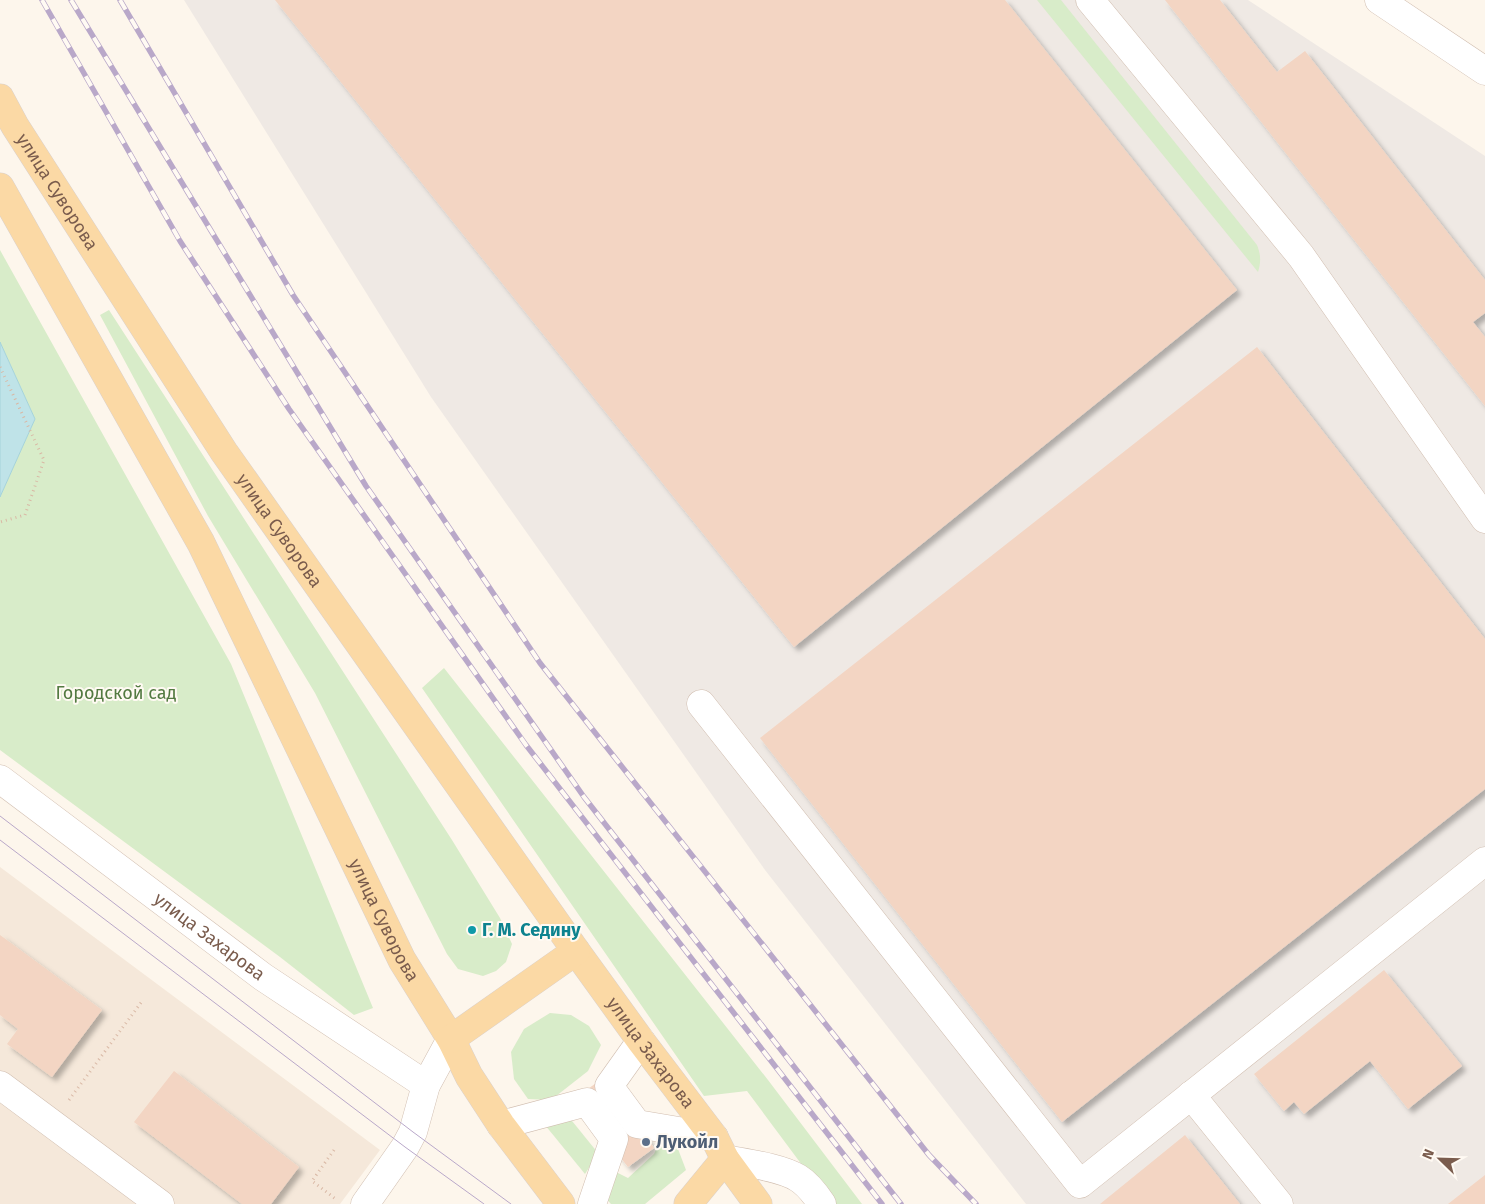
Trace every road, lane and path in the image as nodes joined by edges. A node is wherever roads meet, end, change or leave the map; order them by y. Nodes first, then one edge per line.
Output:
1 (1090, 0) edge
2 (1380, 0) edge
3 (1485, 70) edge
4 (0, 98) edge
5 (0, 187) edge
6 (0, 367) edge
7 (1485, 519) edge
8 (0, 522) edge
9 (701, 704) dead end
10 (0, 779) edge
11 (1485, 861) edge
12 (576, 951) junction
13 (143, 1000) dead end
14 (451, 1039) junction
15 (641, 1041) junction
16 (0, 1085) edge
17 (426, 1085) junction
18 (1192, 1095) junction
19 (52, 1123) junction
20 (501, 1125) junction
21 (719, 1148) junction
22 (334, 1150) dead end
23 (160, 1204) edge
24 (343, 1204) edge
25 (365, 1204) edge
26 (561, 1204) edge
27 (592, 1204) edge
28 (688, 1204) edge
29 (758, 1204) edge
30 (822, 1204) edge
31 (1278, 1204) edge

1 - 7 street
2 - 3 street
4 - 12 main road, улица Суворова
5 - 14 main road, улица Суворова
6 - 8 path
9 - 18 street
10 - 17 street, улица Захарова
11 - 18 street
12 - 14 main road
12 - 15 main road, улица Захарова
13 - 19 path
14 - 17 street
14 - 20 main road
15 - 21 main road, улица Захарова
15 - 21 street
16 - 19 street
17 - 25 street
18 - 31 street
19 - 23 street
20 - 26 main road
20 - 27 street
21 - 28 main road
21 - 29 main road, улица Захарова
21 - 30 street
22 - 24 path

